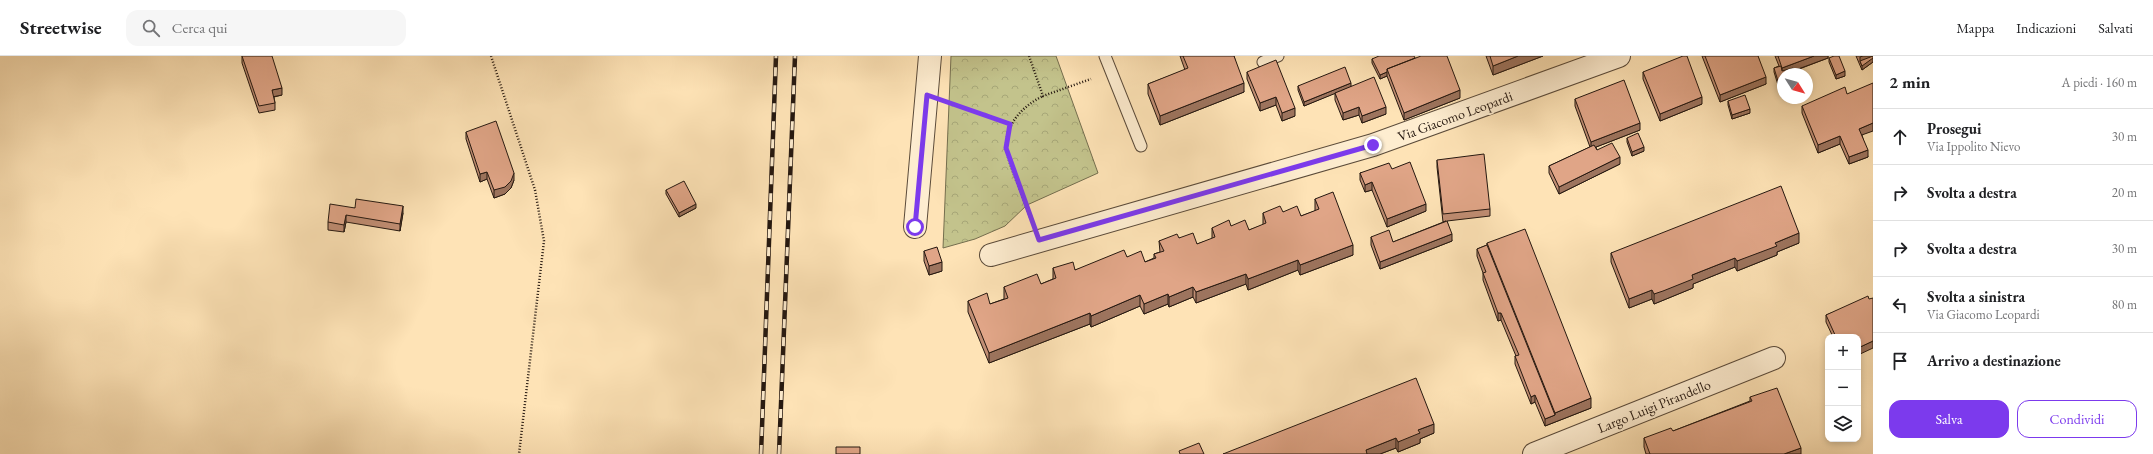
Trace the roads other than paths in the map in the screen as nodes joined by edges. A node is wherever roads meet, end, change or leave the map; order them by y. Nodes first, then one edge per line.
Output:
1 (930, 56) edge
2 (1105, 56) edge
3 (1278, 56) edge
4 (1619, 56) edge
5 (1593, 61) edge
6 (1263, 62) dead end
7 (1141, 146) dead end
8 (915, 227) dead end
9 (991, 255) dead end
10 (1774, 358) dead end
11 (1534, 454) edge

1 - 8 street
2 - 7 lane
3 - 6 lane
4 - 5 street, Via Giacomo Leopardi
5 - 9 street, Via Giacomo Leopardi
10 - 11 street, Largo Luigi Pirandello

